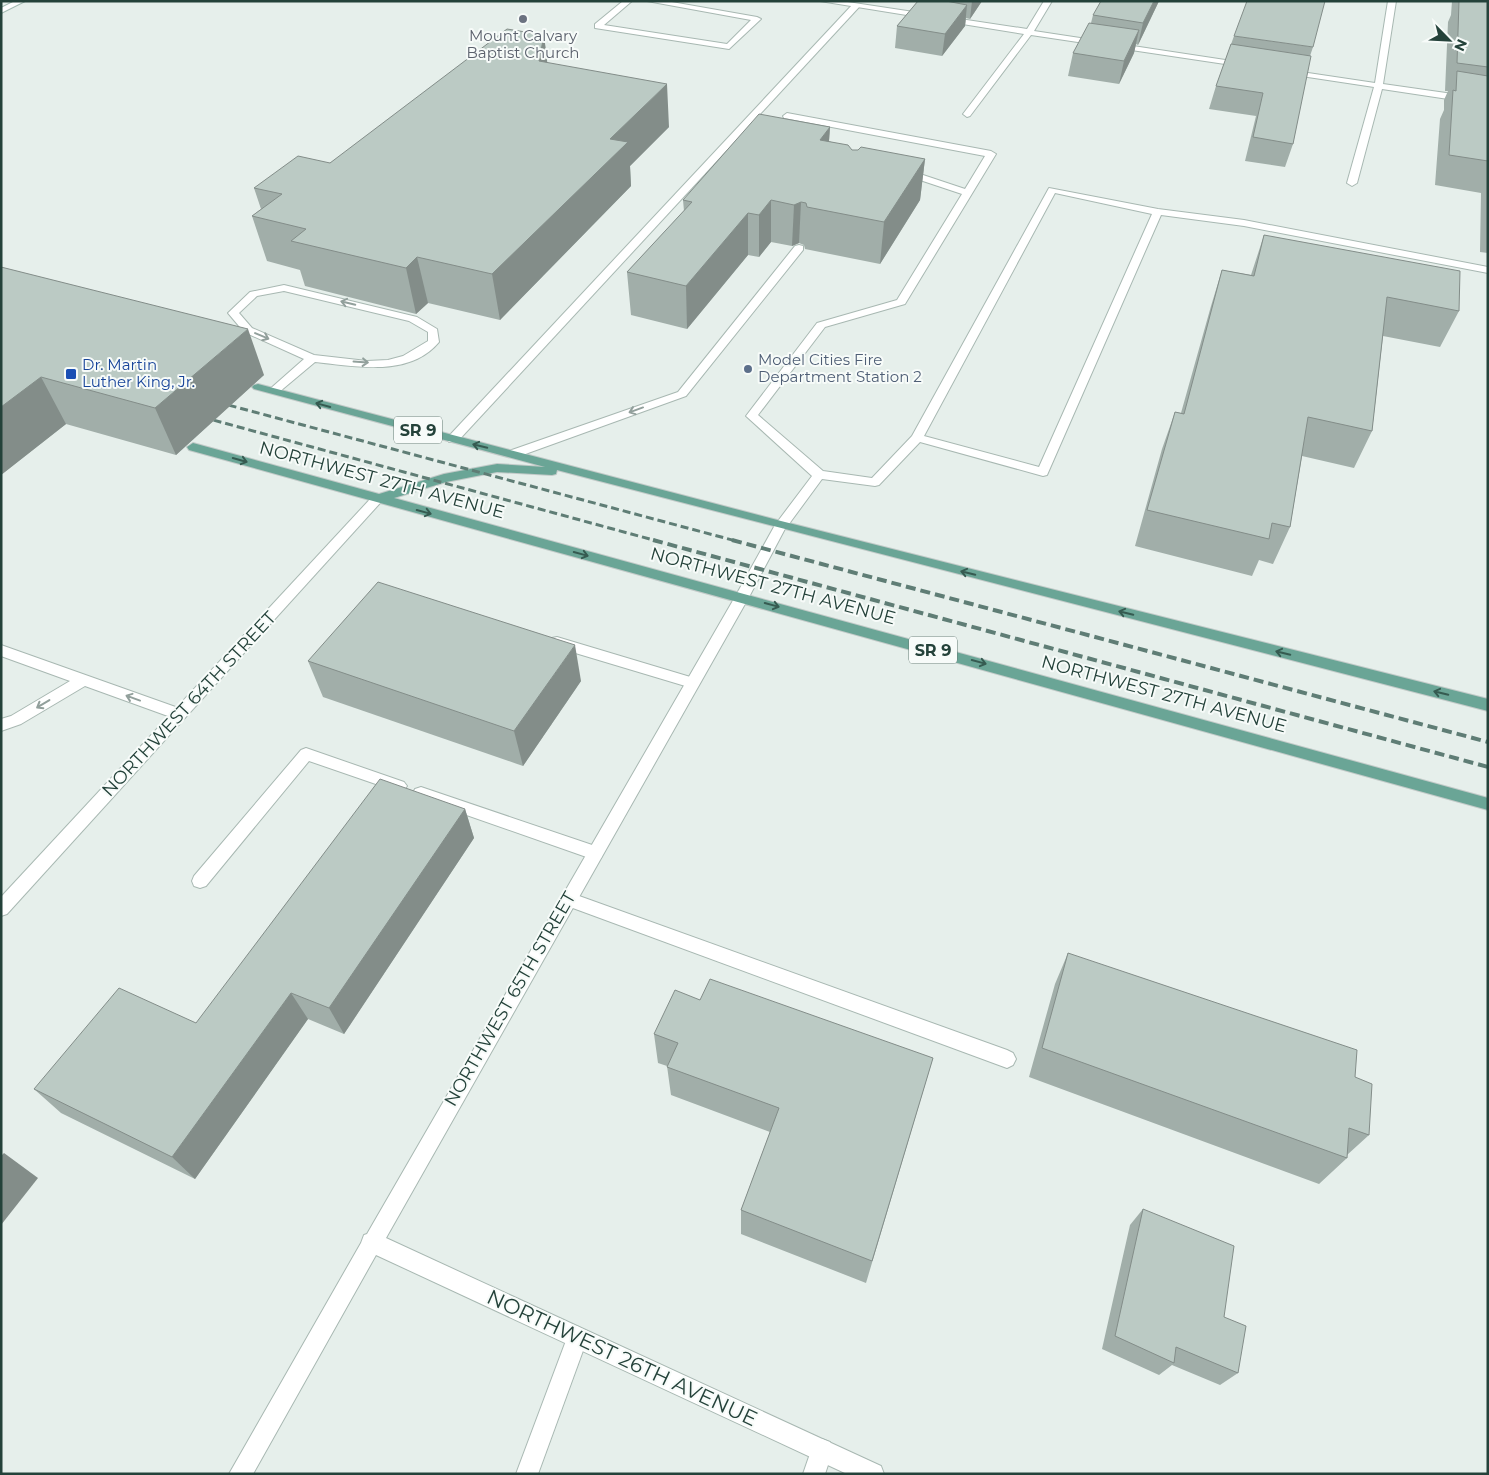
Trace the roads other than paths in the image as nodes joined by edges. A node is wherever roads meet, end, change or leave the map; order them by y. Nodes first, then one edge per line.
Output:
1 (21, 1) edge
2 (628, 1) edge
3 (651, 1) edge
4 (824, 1) edge
5 (1048, 1) edge
6 (1392, 1) edge
7 (856, 6) junction
8 (1, 11) edge
9 (1029, 32) junction
10 (1251, 66) edge
11 (1281, 71) edge
12 (1379, 86) junction
13 (1488, 102) edge
14 (967, 114) dead end
15 (787, 116) dead end
16 (896, 169) edge
17 (1352, 183) dead end
18 (968, 193) junction
19 (1158, 212) junction
20 (800, 248) dead end
21 (1488, 270) edge
22 (312, 358) junction
23 (258, 387) dead end
24 (274, 392) junction
25 (917, 438) junction
26 (453, 439) junction
27 (193, 447) dead end
28 (513, 454) junction
29 (578, 472) junction
30 (818, 475) junction
31 (377, 499) junction
32 (780, 525) junction
33 (742, 597) junction
34 (540, 637) edge
35 (1, 650) edge
36 (83, 680) junction
37 (692, 683) junction
38 (1488, 705) edge
39 (179, 714) junction
40 (1, 725) edge
41 (1488, 804) edge
42 (595, 853) junction
43 (200, 882) dead end
44 (568, 899) junction
45 (1, 909) edge
46 (1008, 1059) dead end
47 (371, 1242) junction
48 (577, 1337) junction
49 (822, 1450) junction
50 (240, 1474) edge
51 (527, 1474) edge
52 (814, 1474) edge
53 (874, 1474) edge

1 - 8 street
2 - 3 street
4 - 7 street
5 - 9 street
6 - 12 street
7 - 9 street
7 - 26 street
9 - 10 street
9 - 14 street
11 - 12 street
12 - 13 street
12 - 17 street
15 - 18 street
16 - 18 street
18 - 30 street
19 - 21 street
19 - 25 street
19 - 25 street
20 -> 28 street
22 -> 22 street
22 - 24 street
23 - 24 main road, SR 9
26 -> 24 main road, SR 9
25 - 30 street
28 -> 26 main road, SR 9
27 -> 31 main road, NORTHWEST 27TH AVENUE / SR 9
28 - 29 main road, SR 9
29 - 31 main road
29 - 32 main road, SR 9
30 - 32 street, NORTHWEST 65TH STREET
31 -> 33 main road, NORTHWEST 27TH AVENUE / SR 9
31 - 39 street, NORTHWEST 64TH STREET
32 - 33 street, NORTHWEST 65TH STREET
38 -> 32 main road, SR 9
33 - 37 street, NORTHWEST 65TH STREET
33 -> 41 main road, NORTHWEST 27TH AVENUE / SR 9
34 - 37 street
35 - 36 street
39 -> 36 street
36 -> 40 street
37 - 42 street, NORTHWEST 65TH STREET
39 - 45 street, NORTHWEST 64TH STREET
42 - 43 street
42 - 44 street, NORTHWEST 65TH STREET
44 - 46 street
44 - 47 street, NORTHWEST 65TH STREET
47 - 48 street, NORTHWEST 26TH AVENUE
47 - 50 street, NORTHWEST 65TH STREET
48 - 49 street, NORTHWEST 26TH AVENUE
48 - 51 street
49 - 52 street
49 - 53 street, NORTHWEST 26TH AVENUE

